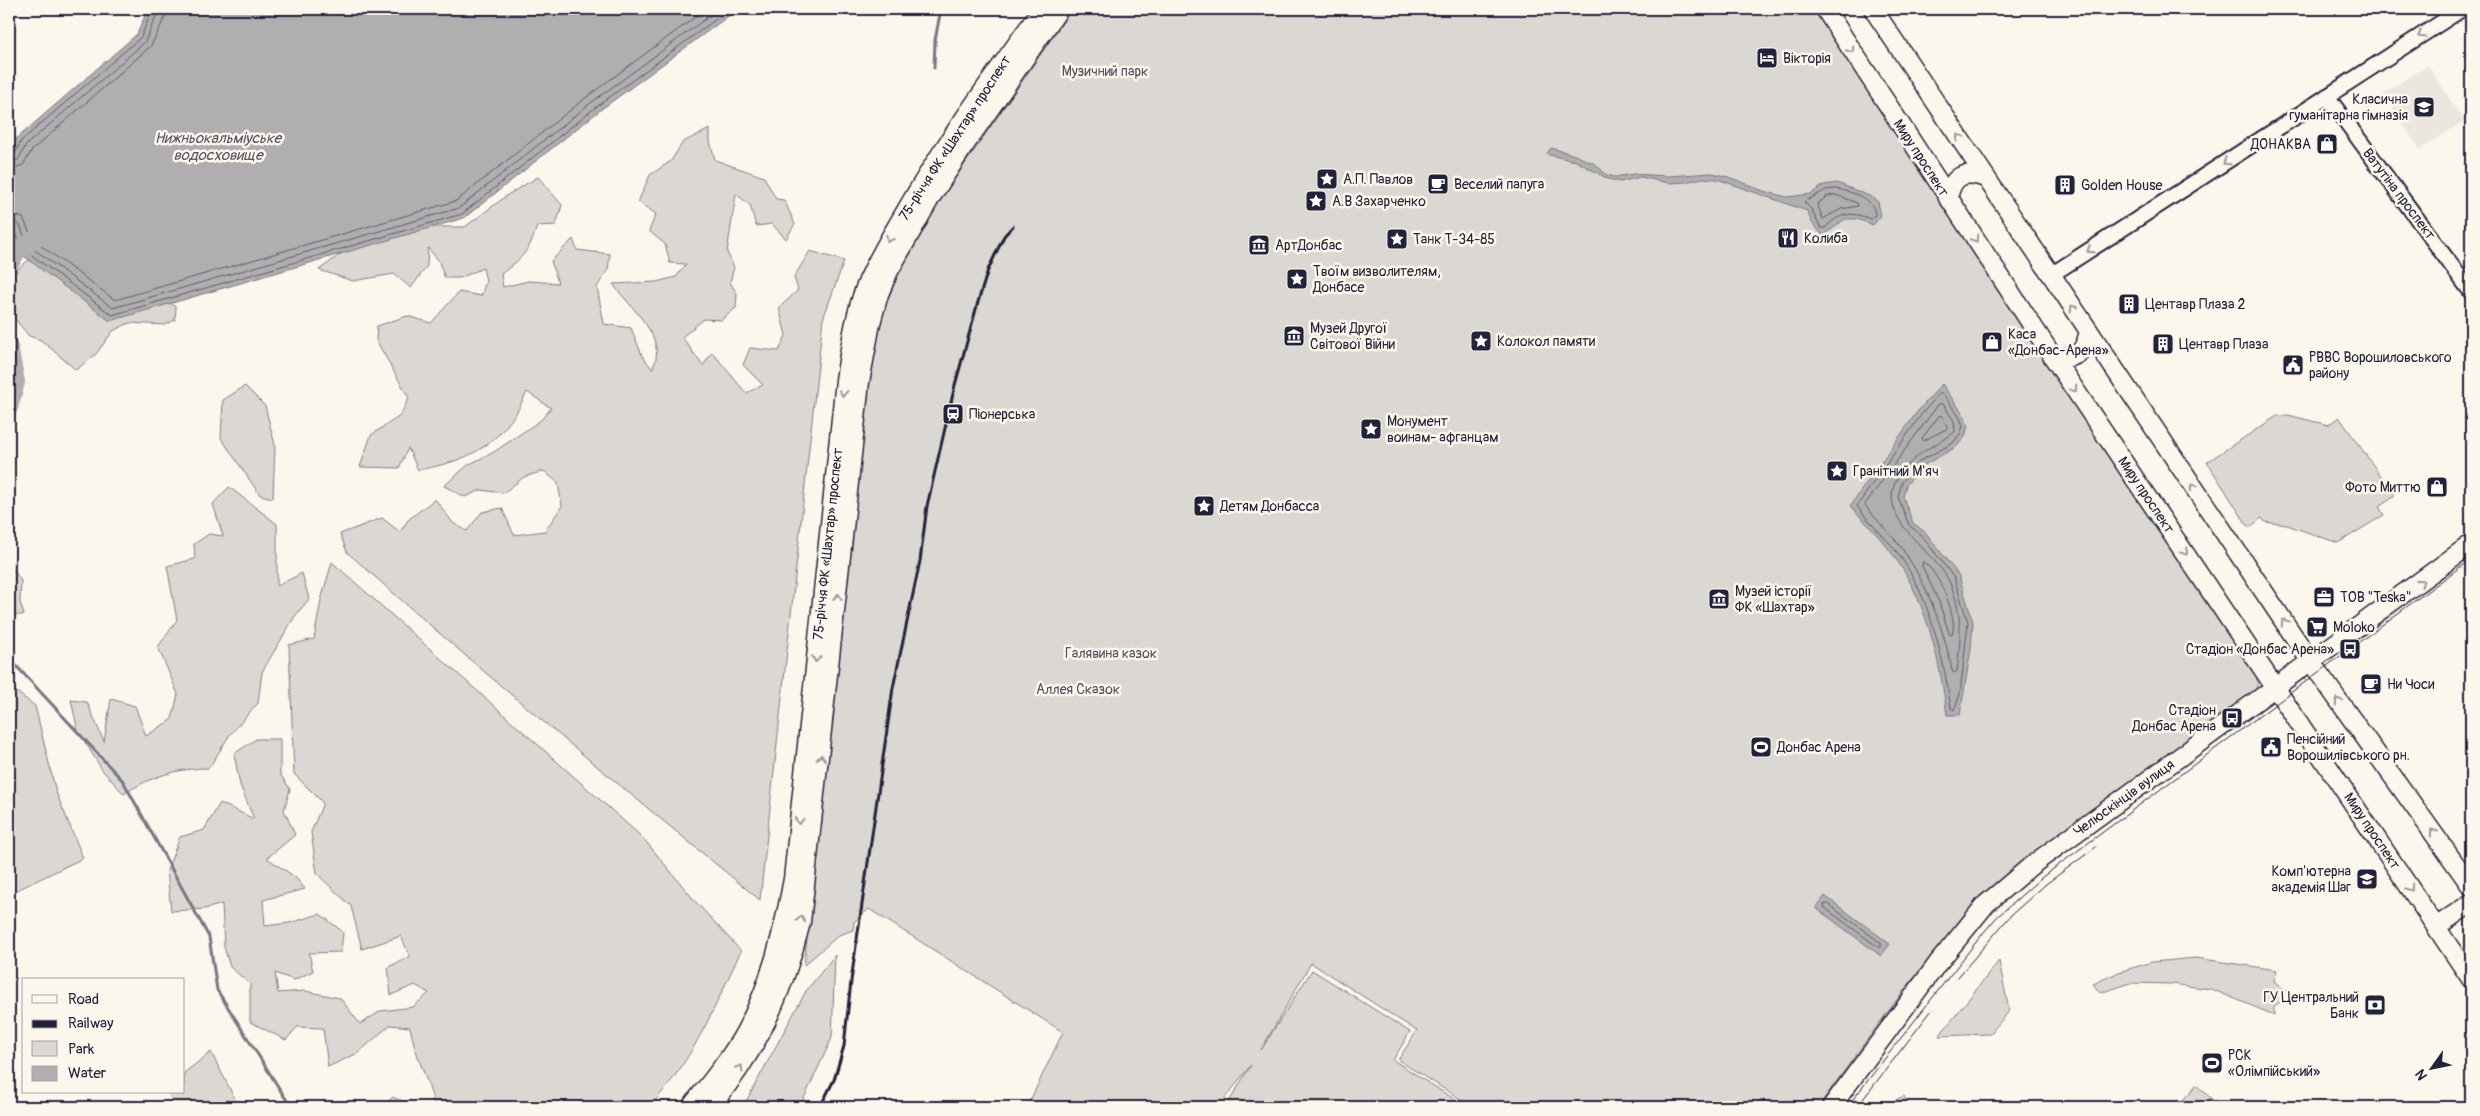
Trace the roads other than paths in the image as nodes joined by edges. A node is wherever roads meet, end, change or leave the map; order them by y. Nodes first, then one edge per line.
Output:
1 (1042, 9) edge
2 (1059, 9) edge
3 (1825, 9) edge
4 (1872, 9) edge
5 (2462, 9) edge
6 (2327, 96) junction
7 (1986, 178) junction
8 (1948, 198) junction
9 (2051, 275) junction
10 (2471, 292) edge
11 (2089, 331) junction
12 (2053, 357) junction
13 (2471, 544) edge
14 (2311, 662) junction
15 (2276, 687) junction
16 (2471, 886) edge
17 (2471, 903) edge
18 (2436, 927) junction
19 (2471, 978) edge
20 (691, 1107) edge
21 (710, 1107) edge
22 (1831, 1107) edge

1 -> 20 main road, 75-річчя ФК «Шахтар» проспект
21 -> 2 main road, 75-річчя ФК «Шахтар» проспект
3 -> 8 main road, Миру проспект
7 -> 4 main road
5 -> 6 street
6 -> 9 street
6 - 10 street, Ватутіна проспект
7 - 8 main road
7 - 9 main road
8 -> 12 main road, Миру проспект
11 -> 9 main road
11 - 12 main road
14 -> 11 main road
12 -> 15 main road, Миру проспект
14 -> 13 main road, Челюскінців вулиця
14 - 15 main road, Челюскінців вулиця
16 -> 14 main road
15 -> 18 main road, Миру проспект
15 - 22 main road, Челюскінців вулиця
17 - 18 main road
18 - 19 main road, Миру проспект

